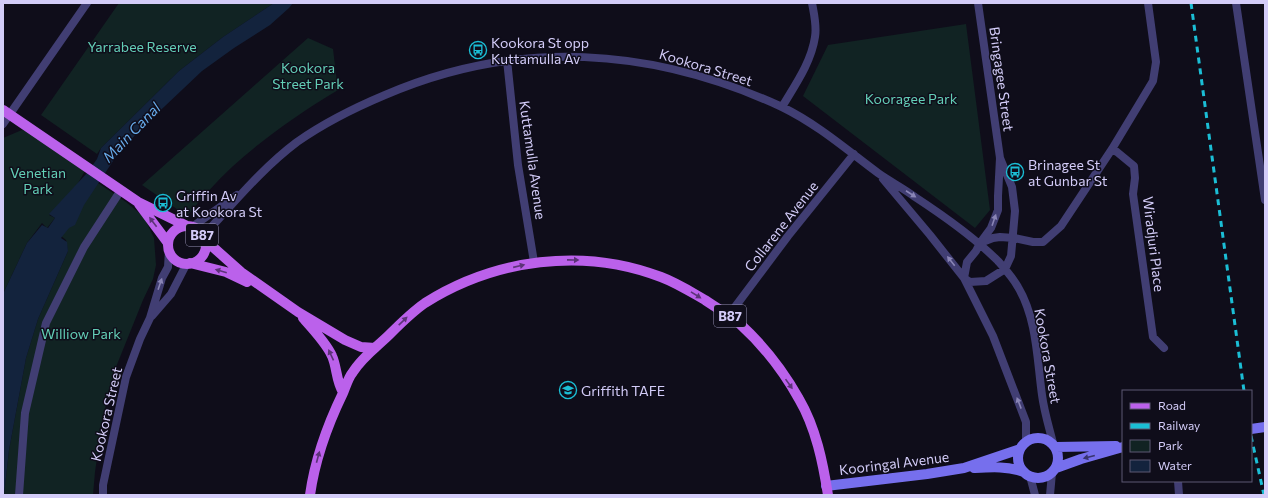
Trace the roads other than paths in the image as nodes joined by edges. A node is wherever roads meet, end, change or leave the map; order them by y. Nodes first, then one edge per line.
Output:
1 (87, 3) edge
2 (812, 3) edge
3 (978, 3) edge
4 (1148, 3) edge
5 (1236, 3) edge
6 (507, 60) junction
7 (782, 107) junction
8 (6, 112) edge
9 (3, 124) edge
10 (1112, 149) junction
11 (854, 154) junction
12 (1000, 158) junction
13 (878, 173) junction
14 (1264, 183) edge
15 (250, 185) junction
16 (121, 190) junction
17 (1265, 200) edge
18 (138, 202) junction
19 (190, 226) junction
20 (204, 238) junction
21 (1014, 238) junction
22 (980, 243) junction
23 (168, 246) junction
24 (534, 262) junction
25 (189, 263) junction
26 (1004, 268) junction
27 (964, 278) junction
28 (281, 300) junction
29 (298, 312) junction
30 (729, 315) junction
31 (150, 318) junction
32 (375, 348) junction
33 (1164, 348) dead end
34 (343, 392) junction
35 (1265, 427) edge
36 (1252, 429) edge
37 (1023, 445) junction
38 (1054, 445) junction
39 (1122, 446) edge
40 (1122, 446) edge
41 (964, 468) junction
42 (1054, 470) junction
43 (1027, 474) junction
44 (1178, 482) edge
45 (827, 490) edge
46 (19, 495) edge
47 (103, 495) edge
48 (310, 495) edge
49 (1035, 495) edge
50 (1050, 495) edge
51 (1179, 495) edge

1 - 8 street
2 - 7 street
3 - 12 street, Bringagee Street
4 - 10 street
5 - 14 street
6 - 7 street, Kookora Street
6 - 15 street, Kookora Street
6 - 24 street, Kuttamulla Avenue
7 - 11 street, Kookora Street
8 - 9 street
8 - 16 main road, B87
10 - 21 street
10 - 33 street, Wiradjuri Place
11 - 13 street, Kookora Street
11 - 30 street, Collarene Avenue
12 - 21 street, Bringagee Street
22 -> 12 street, Bringagee Street
13 -> 22 street, Kookora Street
27 -> 13 street, Kookora Street
14 - 17 street
15 - 19 street, Kookora Street
15 - 20 street, Kookora Street
16 - 18 main road, B87
16 - 46 street
18 - 19 main road, B87
23 -> 18 main road, B87
19 - 20 main road, B87
19 - 23 main road, B87
20 - 25 main road, B87
20 - 28 main road, B87
21 - 22 street
21 - 26 street, Bringagee Street
22 - 26 street, Kookora Street
22 - 27 street, Bringagee Street
23 - 25 main road, B87
31 -> 23 street, Kookora Street
24 -> 30 main road, B87
32 -> 24 main road, B87
28 -> 25 main road, B87
25 - 31 street, Kookora Street
26 - 27 street
26 - 38 street, Kookora Street
37 -> 27 street, Kookora Street
28 - 29 main road, B87
29 - 32 main road, B87
34 -> 29 main road, B87
30 -> 45 main road, B87
31 - 47 street, Kookora Street
32 - 34 main road, B87
48 -> 34 main road, B87
35 - 36 street
37 - 38 street
37 - 41 street, Kooringal Avenue
37 - 43 street
38 - 39 street
38 - 42 street
40 -> 42 street
41 - 43 street, Kooringal Avenue
41 - 45 street, Kooringal Avenue
42 - 43 street
42 - 50 street
43 - 49 street
44 - 51 street

